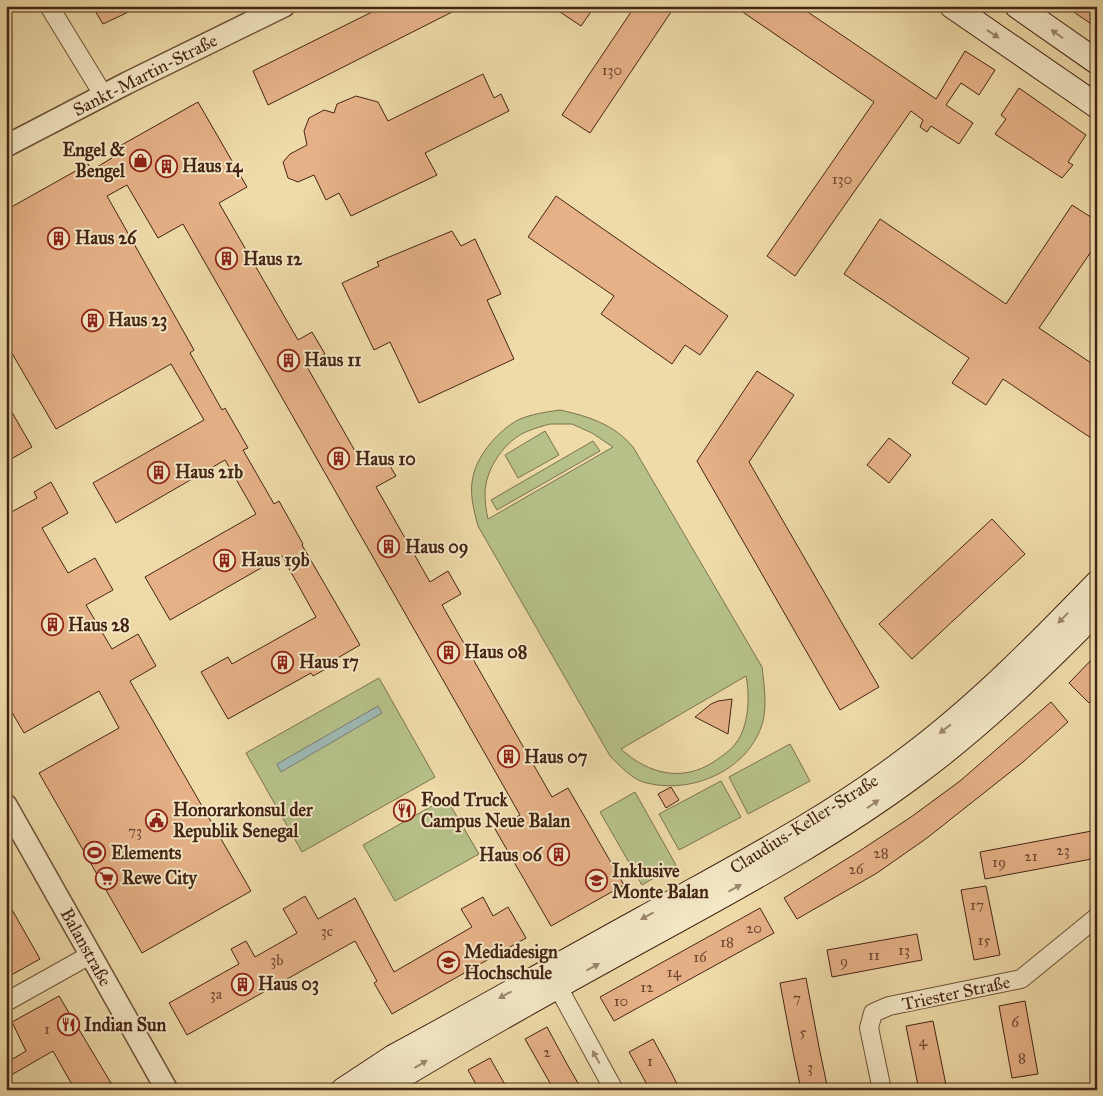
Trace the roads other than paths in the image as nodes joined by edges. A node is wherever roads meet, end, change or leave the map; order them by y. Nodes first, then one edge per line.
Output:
1 (49, 6) edge
2 (284, 6) edge
3 (952, 6) edge
4 (1017, 6) edge
5 (1097, 62) edge
6 (104, 96) junction
7 (1097, 106) edge
8 (6, 146) edge
9 (1097, 583) edge
10 (1097, 611) edge
11 (6, 805) edge
12 (1097, 917) edge
13 (90, 955) junction
14 (553, 979) junction
15 (6, 1002) edge
16 (167, 1090) edge
17 (343, 1090) edge
18 (379, 1090) edge
19 (614, 1090) edge
20 (882, 1090) edge

1 - 6 street
2 - 6 street, Sankt-Martin-Straße
3 -> 7 main road
5 -> 4 main road
6 - 8 street, Sankt-Martin-Straße
9 -> 14 main road, Claudius-Keller-Straße
14 -> 10 main road, Claudius-Keller-Straße
11 - 13 street, Balanstraße
12 - 20 street, Triester Straße
13 - 15 street
13 - 16 street, Balanstraße
14 -> 17 main road, Claudius-Keller-Straße
18 -> 14 main road, Claudius-Keller-Straße
19 -> 14 street

